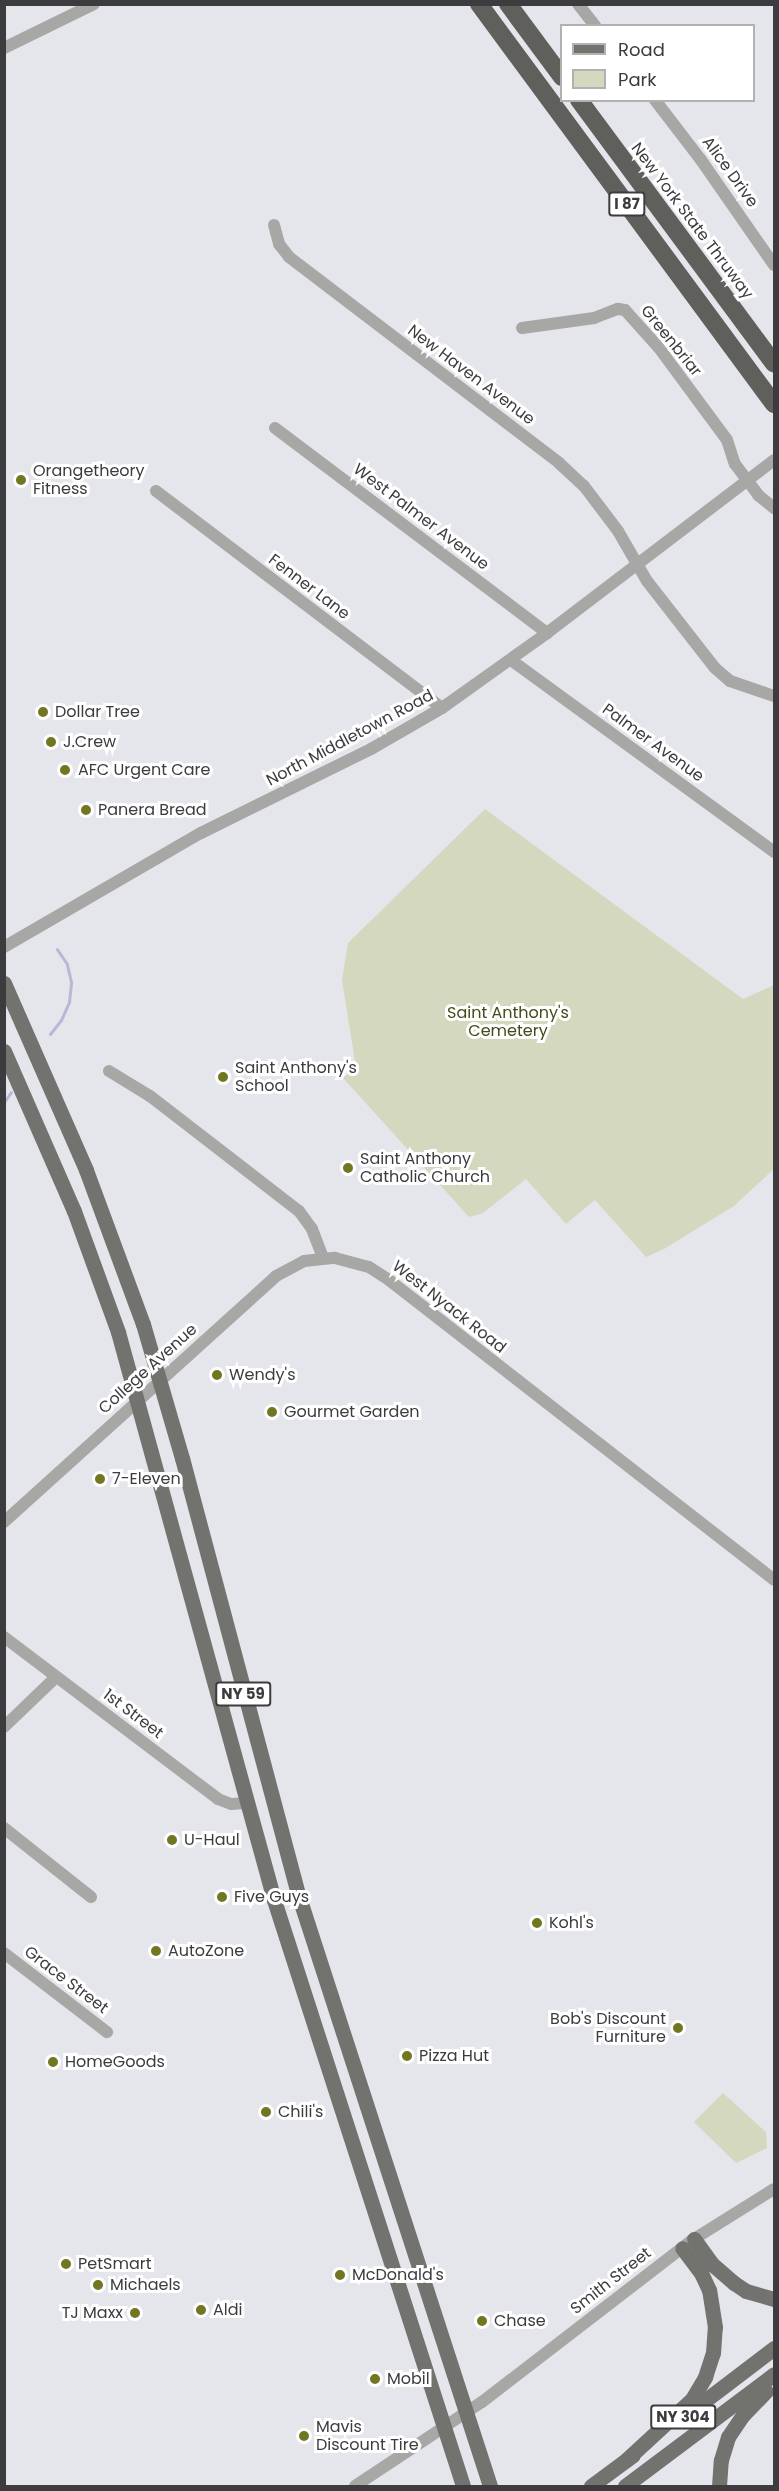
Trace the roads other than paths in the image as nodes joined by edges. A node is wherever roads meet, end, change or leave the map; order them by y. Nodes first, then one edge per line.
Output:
1 (94, 4) edge
2 (479, 4) edge
3 (508, 4) edge
4 (578, 4) edge
5 (593, 24) edge
6 (4, 48) edge
7 (560, 76) edge
8 (580, 102) edge
9 (657, 102) edge
10 (274, 225) dead end
11 (774, 266) edge
12 (522, 328) dead end
13 (774, 364) edge
14 (774, 404) edge
15 (275, 428) dead end
16 (774, 460) edge
17 (748, 481) junction
18 (156, 491) dead end
19 (774, 508) edge
20 (637, 565) junction
21 (548, 633) junction
22 (511, 660) junction
23 (774, 696) edge
24 (442, 708) junction
25 (774, 852) edge
26 (4, 946) edge
27 (4, 982) edge
28 (4, 1051) edge
29 (110, 1071) dead end
30 (323, 1258) junction
31 (160, 1380) junction
32 (138, 1400) junction
33 (4, 1522) edge
34 (774, 1580) edge
35 (4, 1637) edge
36 (56, 1677) junction
37 (4, 1727) edge
38 (246, 1803) junction
39 (4, 1828) edge
40 (91, 1897) dead end
41 (4, 1953) edge
42 (107, 2032) dead end
43 (774, 2189) edge
44 (688, 2243) junction
45 (774, 2299) edge
46 (774, 2348) edge
47 (774, 2374) edge
48 (774, 2383) edge
49 (466, 2413) junction
50 (443, 2428) junction
51 (626, 2460) junction
52 (355, 2487) edge
53 (463, 2487) edge
54 (490, 2487) edge
55 (591, 2487) edge
56 (625, 2487) edge
57 (719, 2487) edge

1 - 6 street
2 - 14 highway, I 87
3 - 7 highway
4 - 5 street
8 - 13 highway, New York State Thruway / I 87
9 - 11 street, Alice Drive
10 - 20 street, New Haven Avenue
12 - 17 street, Greenbriar
15 - 21 street, West Palmer Avenue
16 - 17 street, North Middletown Road
17 - 19 street
17 - 20 street, North Middletown Road
18 - 24 street, Fenner Lane
20 - 21 street, North Middletown Road
20 - 23 street, New Haven Avenue
21 - 22 street, North Middletown Road
22 - 24 street, North Middletown Road
22 - 25 street, Palmer Avenue
24 - 26 street, North Middletown Road
27 - 31 main road, NY 59
28 - 32 main road, NY 59
29 - 30 street
30 - 31 street, College Avenue
30 - 34 street, West Nyack Road
31 - 32 street, College Avenue
31 - 49 main road, NY 59
32 - 33 street, College Avenue
32 - 38 main road, NY 59
35 - 36 street, 1st Street
36 - 37 street
36 - 38 street, 1st Street
38 - 50 main road, NY 59
39 - 40 street
41 - 42 street, Grace Street
43 - 44 street, Smith Street
44 - 45 main road
44 - 49 street, Smith Street
44 - 51 main road
46 - 51 main road, NY 304
47 - 56 main road, NY 304
48 - 57 main road
49 - 50 street, Smith Street
49 - 54 main road, NY 59
50 - 52 street, Smith Street
50 - 53 main road, NY 59
51 - 55 main road, NY 304

